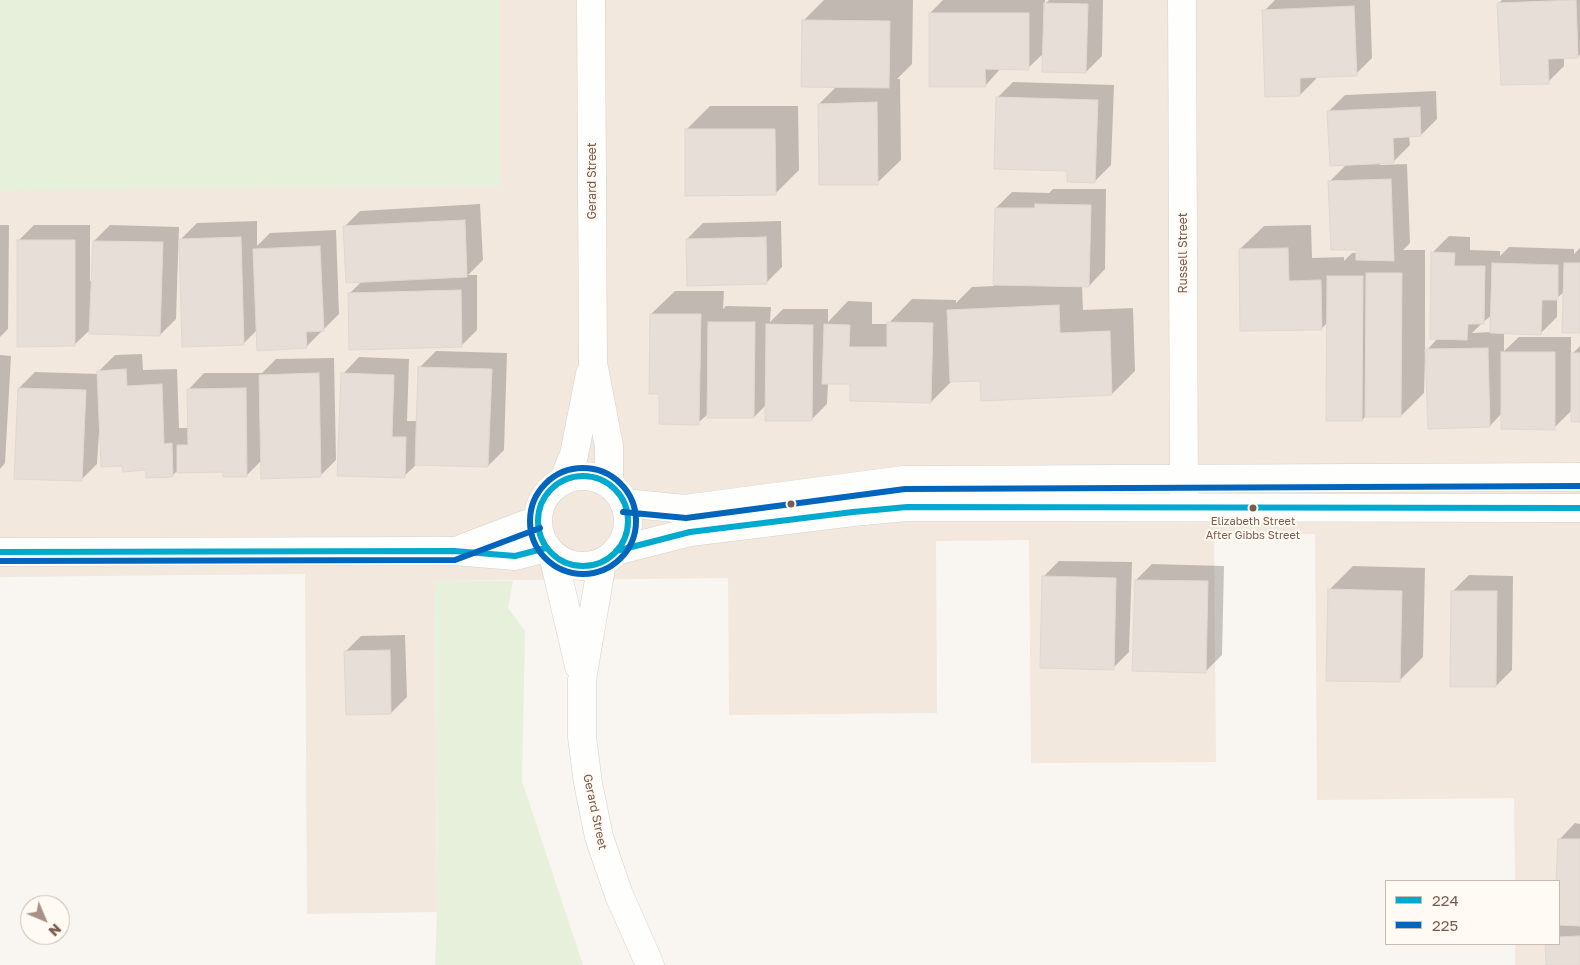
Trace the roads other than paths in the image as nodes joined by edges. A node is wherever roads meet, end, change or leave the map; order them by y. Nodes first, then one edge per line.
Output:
1 (591, 0) edge
2 (1182, 0) edge
3 (592, 363) junction
4 (1580, 476) edge
5 (1184, 478) junction
6 (563, 481) junction
7 (616, 494) junction
8 (1184, 507) junction
9 (1580, 508) edge
10 (537, 520) junction
11 (454, 551) junction
12 (0, 552) edge
13 (550, 552) junction
14 (609, 556) junction
15 (582, 680) junction
16 (650, 965) edge

1 - 3 street, Gerard Street
2 - 5 street, Russell Street
3 - 6 street, Gerard Street
3 - 7 street, Gerard Street
4 - 5 street
5 - 7 street
5 - 8 street, Russell Street
6 - 7 street
6 - 10 street
7 - 14 street
8 - 9 street
8 - 14 street
10 - 11 street
10 - 13 street
11 - 12 street
11 - 13 street
13 - 14 street
13 - 15 street, Gerard Street
14 - 15 street, Gerard Street
15 - 16 street, Gerard Street

